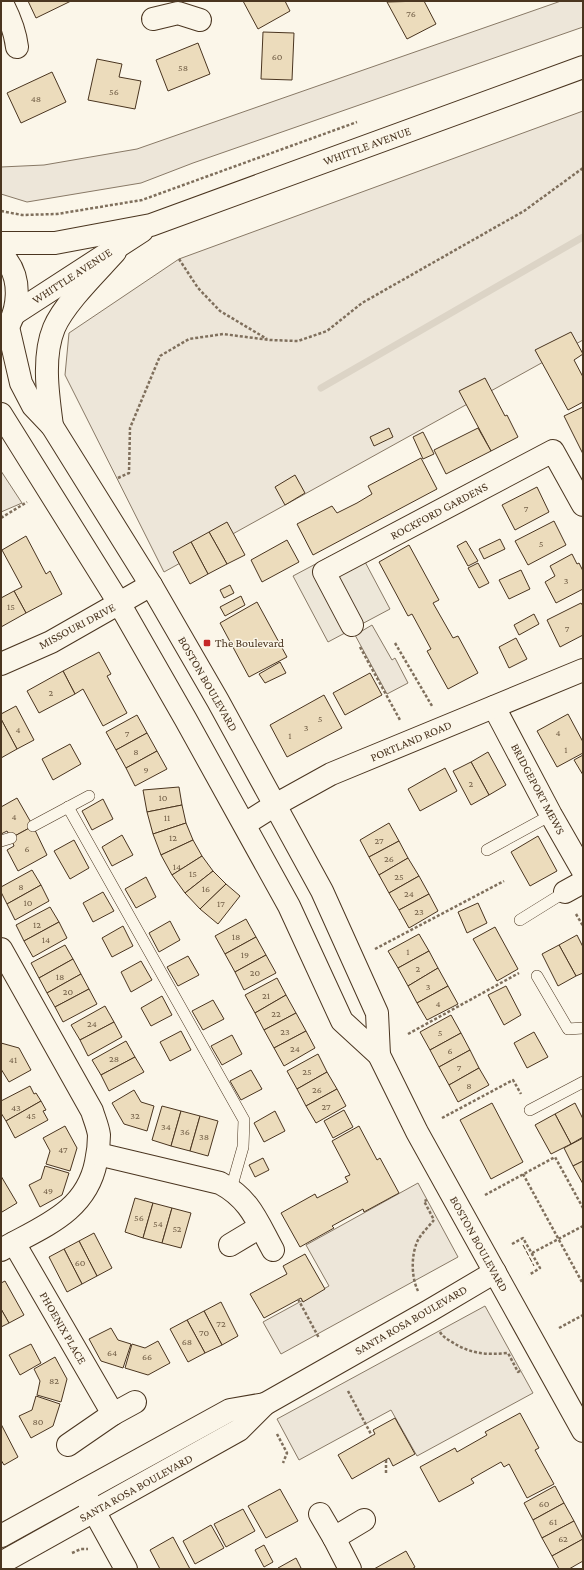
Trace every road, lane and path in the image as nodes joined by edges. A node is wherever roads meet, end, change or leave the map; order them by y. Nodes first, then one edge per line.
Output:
1 (1, 1) edge
2 (176, 7) edge
3 (153, 19) dead end
4 (200, 20) dead end
5 (16, 50) dead end
6 (583, 66) edge
7 (358, 122) dead end
8 (583, 168) edge
9 (1, 211) edge
10 (151, 225) junction
11 (1, 243) edge
12 (122, 244) junction
13 (1, 254) edge
14 (179, 259) dead end
15 (8, 326) edge
16 (270, 340) junction
17 (1, 414) edge
18 (52, 426) junction
19 (118, 478) dead end
20 (27, 502) dead end
21 (583, 505) edge
22 (1, 518) edge
23 (151, 585) junction
24 (119, 603) junction
25 (352, 625) joint
26 (395, 643) dead end
27 (1, 664) edge
28 (583, 670) edge
29 (432, 707) dead end
30 (494, 707) junction
31 (400, 720) dead end
32 (89, 796) dead end
33 (275, 805) junction
34 (68, 807) junction
35 (551, 815) junction
36 (245, 824) junction
37 (33, 826) dead end
38 (487, 850) dead end
39 (583, 871) edge
40 (504, 881) dead end
41 (574, 887) edge
42 (520, 920) dead end
43 (1, 949) edge
44 (375, 949) dead end
45 (537, 976) joint
46 (9, 982) edge
47 (583, 1028) edge
48 (408, 1034) dead end
49 (379, 1055) junction
50 (583, 1082) edge
51 (530, 1110) joint
52 (442, 1118) dead end
53 (98, 1154) junction
54 (523, 1174) junction
55 (230, 1188) junction
56 (485, 1195) dead end
57 (424, 1201) dead end
58 (583, 1208) edge
59 (583, 1226) edge
60 (260, 1227) junction
61 (558, 1239) junction
62 (512, 1244) dead end
63 (230, 1245) dead end
64 (7, 1246) edge
65 (273, 1250) dead end
66 (532, 1253) junction
67 (495, 1272) junction
68 (529, 1275) dead end
69 (583, 1284) edge
70 (416, 1286) dead end
71 (298, 1299) dead end
72 (583, 1315) edge
73 (559, 1328) dead end
74 (442, 1336) dead end
75 (319, 1338) dead end
76 (518, 1372) dead end
77 (348, 1392) dead end
78 (135, 1402) dead end
79 (265, 1404) junction
80 (113, 1414) junction
81 (583, 1431) edge
82 (277, 1434) dead end
83 (372, 1436) dead end
84 (68, 1445) dead end
85 (386, 1460) dead end
86 (283, 1463) dead end
87 (386, 1476) dead end
88 (83, 1491) junction
89 (94, 1511) junction
90 (320, 1514) dead end
91 (364, 1520) dead end
92 (1, 1536) edge
93 (334, 1538) junction
94 (94, 1551) dead end
95 (70, 1554) dead end
96 (1, 1563) edge
97 (126, 1569) edge
98 (350, 1569) edge

1 - 5 street
2 - 3 street
2 - 4 street
6 - 10 street, WHITTLE AVENUE
7 - 9 path
8 - 16 path
10 - 11 street, WHITTLE AVENUE
10 - 12 street, WHITTLE AVENUE
12 - 15 street, WHITTLE AVENUE
12 - 18 street
13 - 15 street
14 - 16 path
15 - 18 street, BOSTON BOULEVARD
16 - 19 path
17 - 24 street, BOSTON BOULEVARD
18 - 23 street, BOSTON BOULEVARD
20 - 22 path
21 - 25 street, ROCKFORD GARDENS
23 - 24 street, MISSOURI DRIVE
23 - 33 street, BOSTON BOULEVARD
24 - 27 street, MISSOURI DRIVE
24 - 36 street, BOSTON BOULEVARD
25 - 31 path
26 - 29 path
28 - 30 street, PORTLAND ROAD
30 - 33 street, PORTLAND ROAD
30 - 35 street, BRIDGEPORT MEWS
32 - 34 lane
33 - 36 street, PORTLAND ROAD
33 - 49 street, BOSTON BOULEVARD
34 - 37 lane
34 - 55 lane
35 - 38 lane
35 - 39 street, BRIDGEPORT MEWS
36 - 49 street, BOSTON BOULEVARD
40 - 44 path
41 - 42 lane
43 - 46 street, PHOENIX PLACE
45 - 47 lane
45 - 48 path
46 - 53 street, PHOENIX PLACE
49 - 67 street, BOSTON BOULEVARD
50 - 51 lane
51 - 52 path
53 - 55 street
53 - 64 street, PHOENIX PLACE
54 - 56 path
54 - 58 path
54 - 61 path
55 - 60 street
57 - 70 path
59 - 61 path
60 - 63 street
60 - 65 street
61 - 66 path
61 - 69 path
62 - 66 path
64 - 80 street, PHOENIX PLACE
66 - 68 path
67 - 79 street, SANTA ROSA BOULEVARD
67 - 81 street, BOSTON BOULEVARD
71 - 75 path
72 - 73 path
74 - 76 path
77 - 83 path
78 - 80 street
79 - 88 street, SANTA ROSA BOULEVARD
79 - 89 street, SANTA ROSA BOULEVARD
80 - 84 street
82 - 86 path
85 - 87 path
88 - 89 street
88 - 92 street, SANTA ROSA BOULEVARD
89 - 96 street, SANTA ROSA BOULEVARD
89 - 97 street
90 - 93 street
91 - 93 street
93 - 98 street
94 - 95 path

